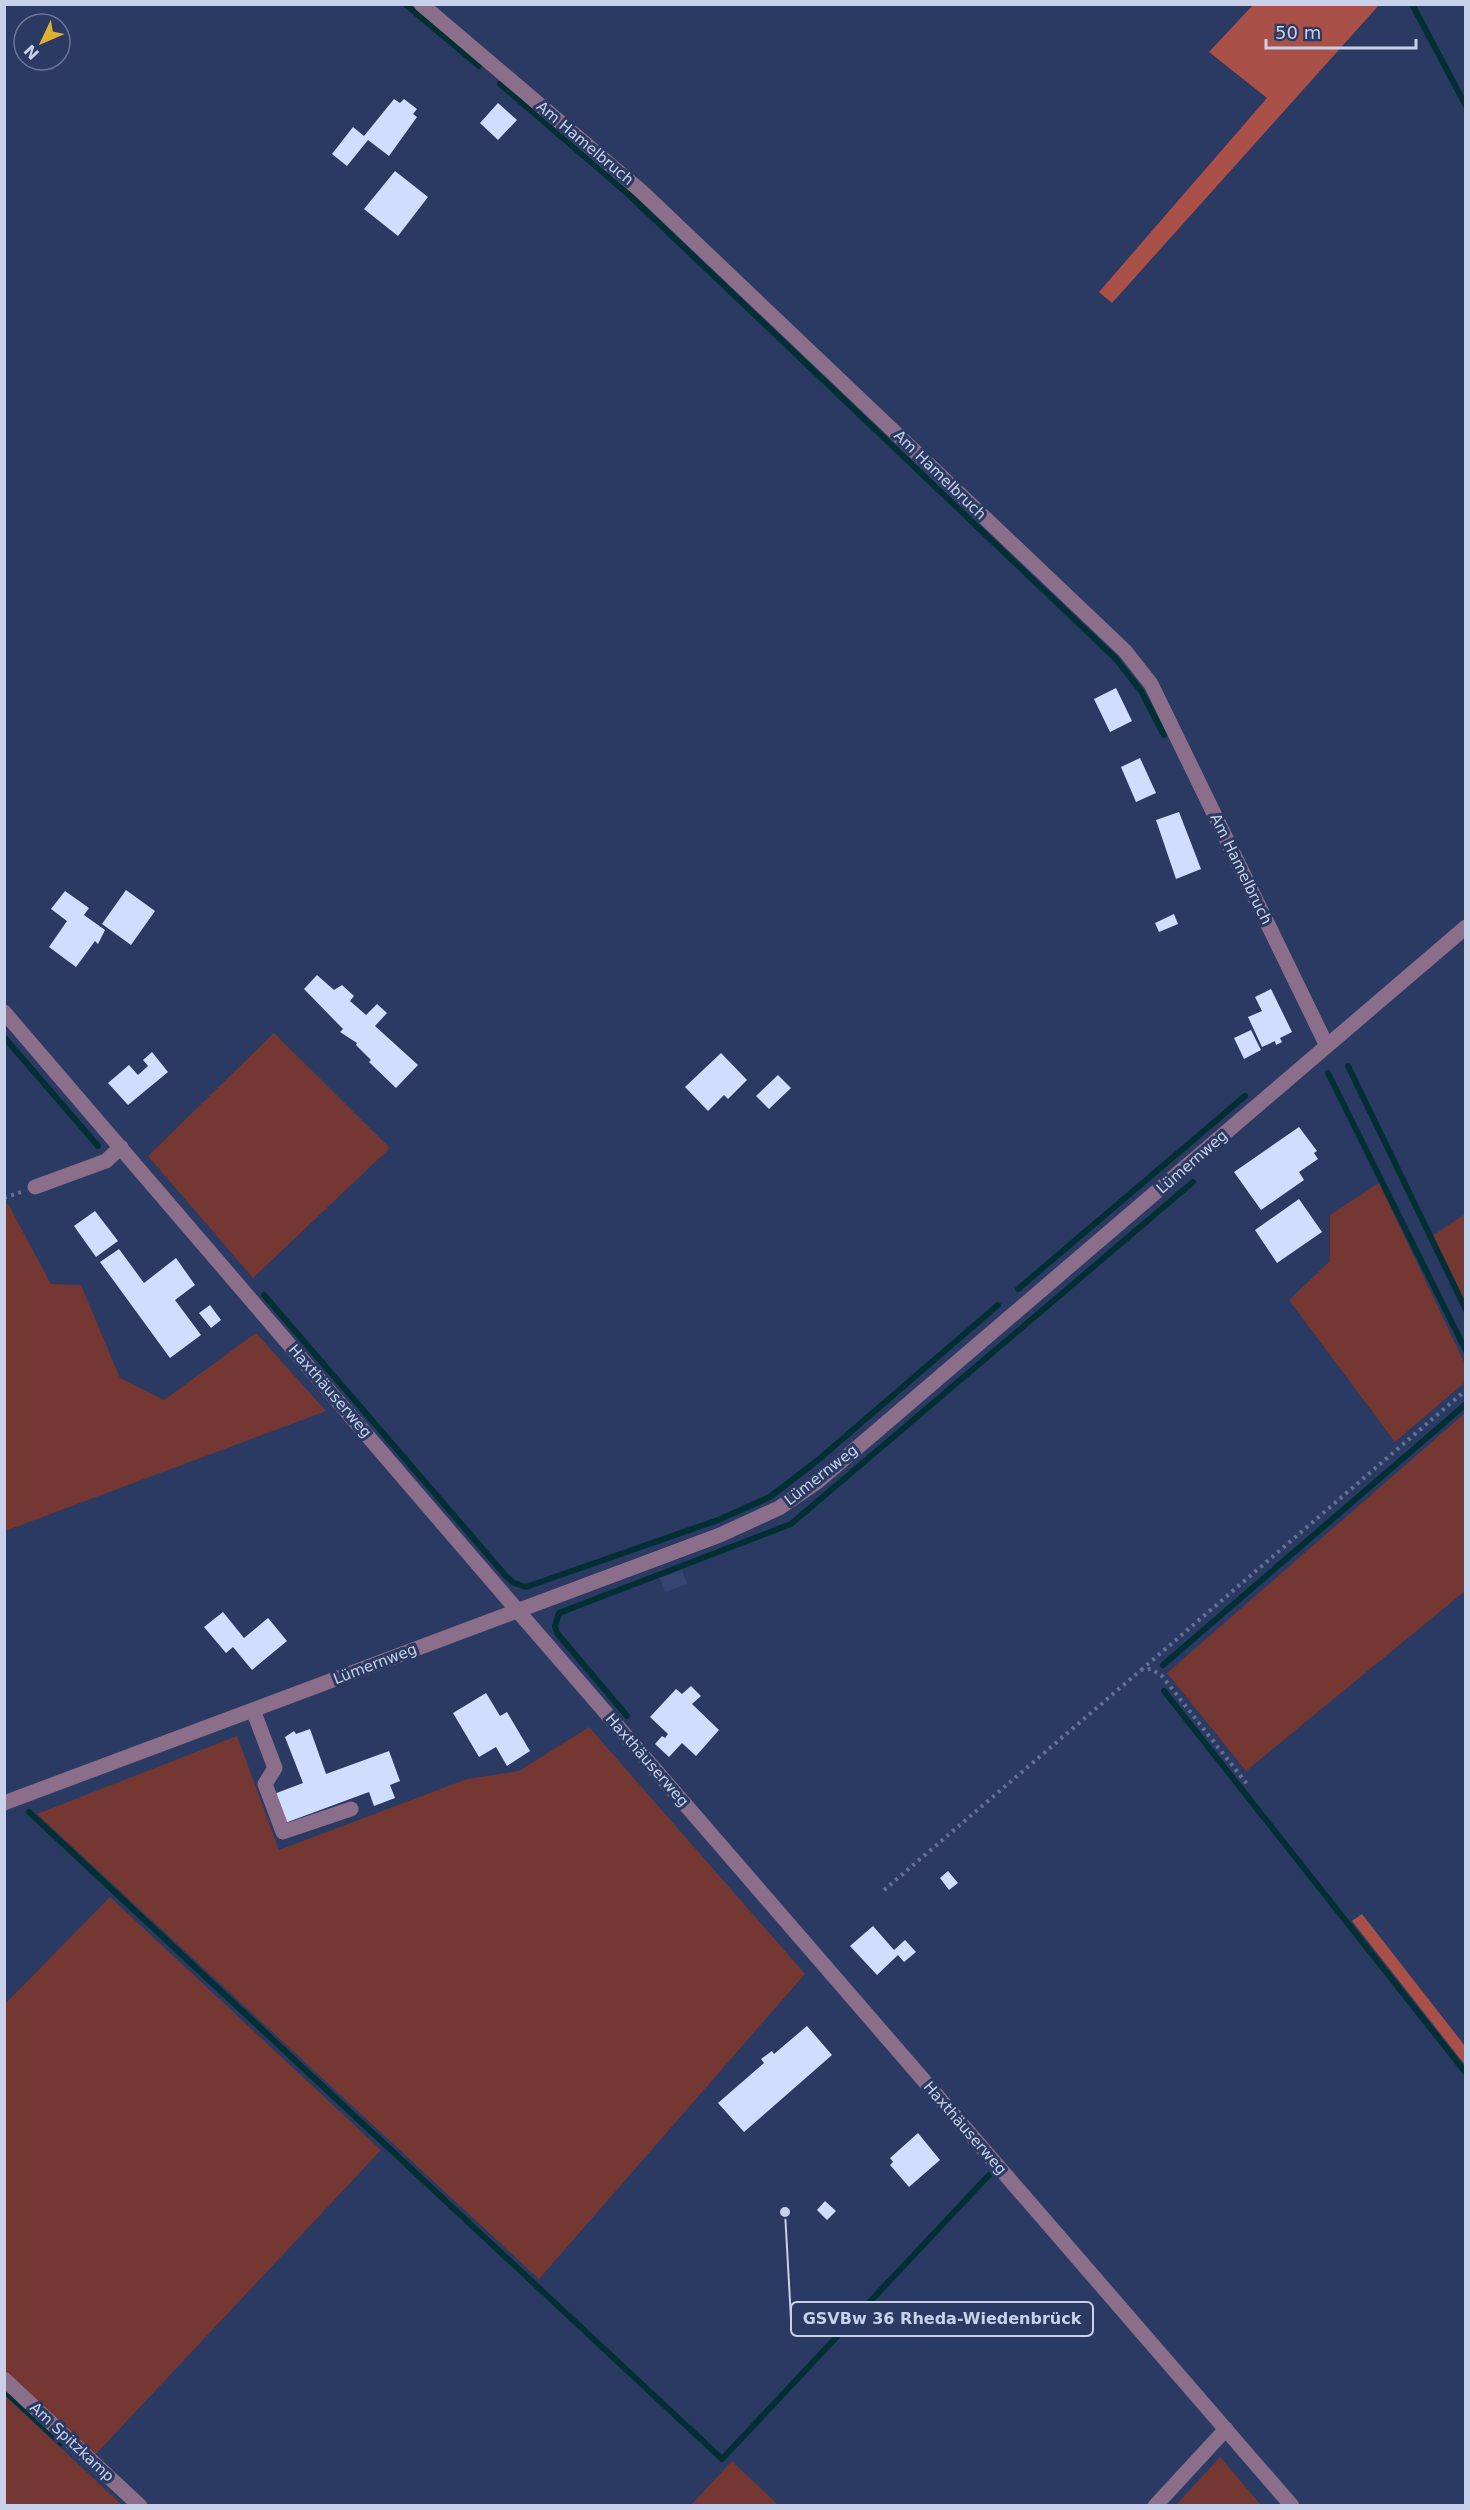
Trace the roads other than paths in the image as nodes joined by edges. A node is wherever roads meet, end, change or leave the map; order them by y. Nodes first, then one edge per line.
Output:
1 (421, 4) edge
2 (1466, 927) edge
3 (4, 1012) edge
4 (1327, 1046) junction
5 (121, 1147) junction
6 (35, 1187) dead end
7 (517, 1610) junction
8 (254, 1710) junction
9 (4, 1803) edge
10 (351, 1809) dead end
11 (4, 2379) edge
12 (1226, 2429) junction
13 (140, 2505) edge
14 (1155, 2505) edge
15 (1292, 2505) edge

1 - 4 street, Am Hamelbruch
2 - 4 street, Lümernweg
3 - 5 street, Haxthäuserweg
4 - 7 street, Lümernweg
5 - 6 street
5 - 7 street, Haxthäuserweg
7 - 8 street, Lümernweg
7 - 12 street, Haxthäuserweg
8 - 9 street, Lümernweg
8 - 10 street
11 - 13 street, Am Spitzkamp
12 - 14 street
12 - 15 street, Haxthäuserweg

